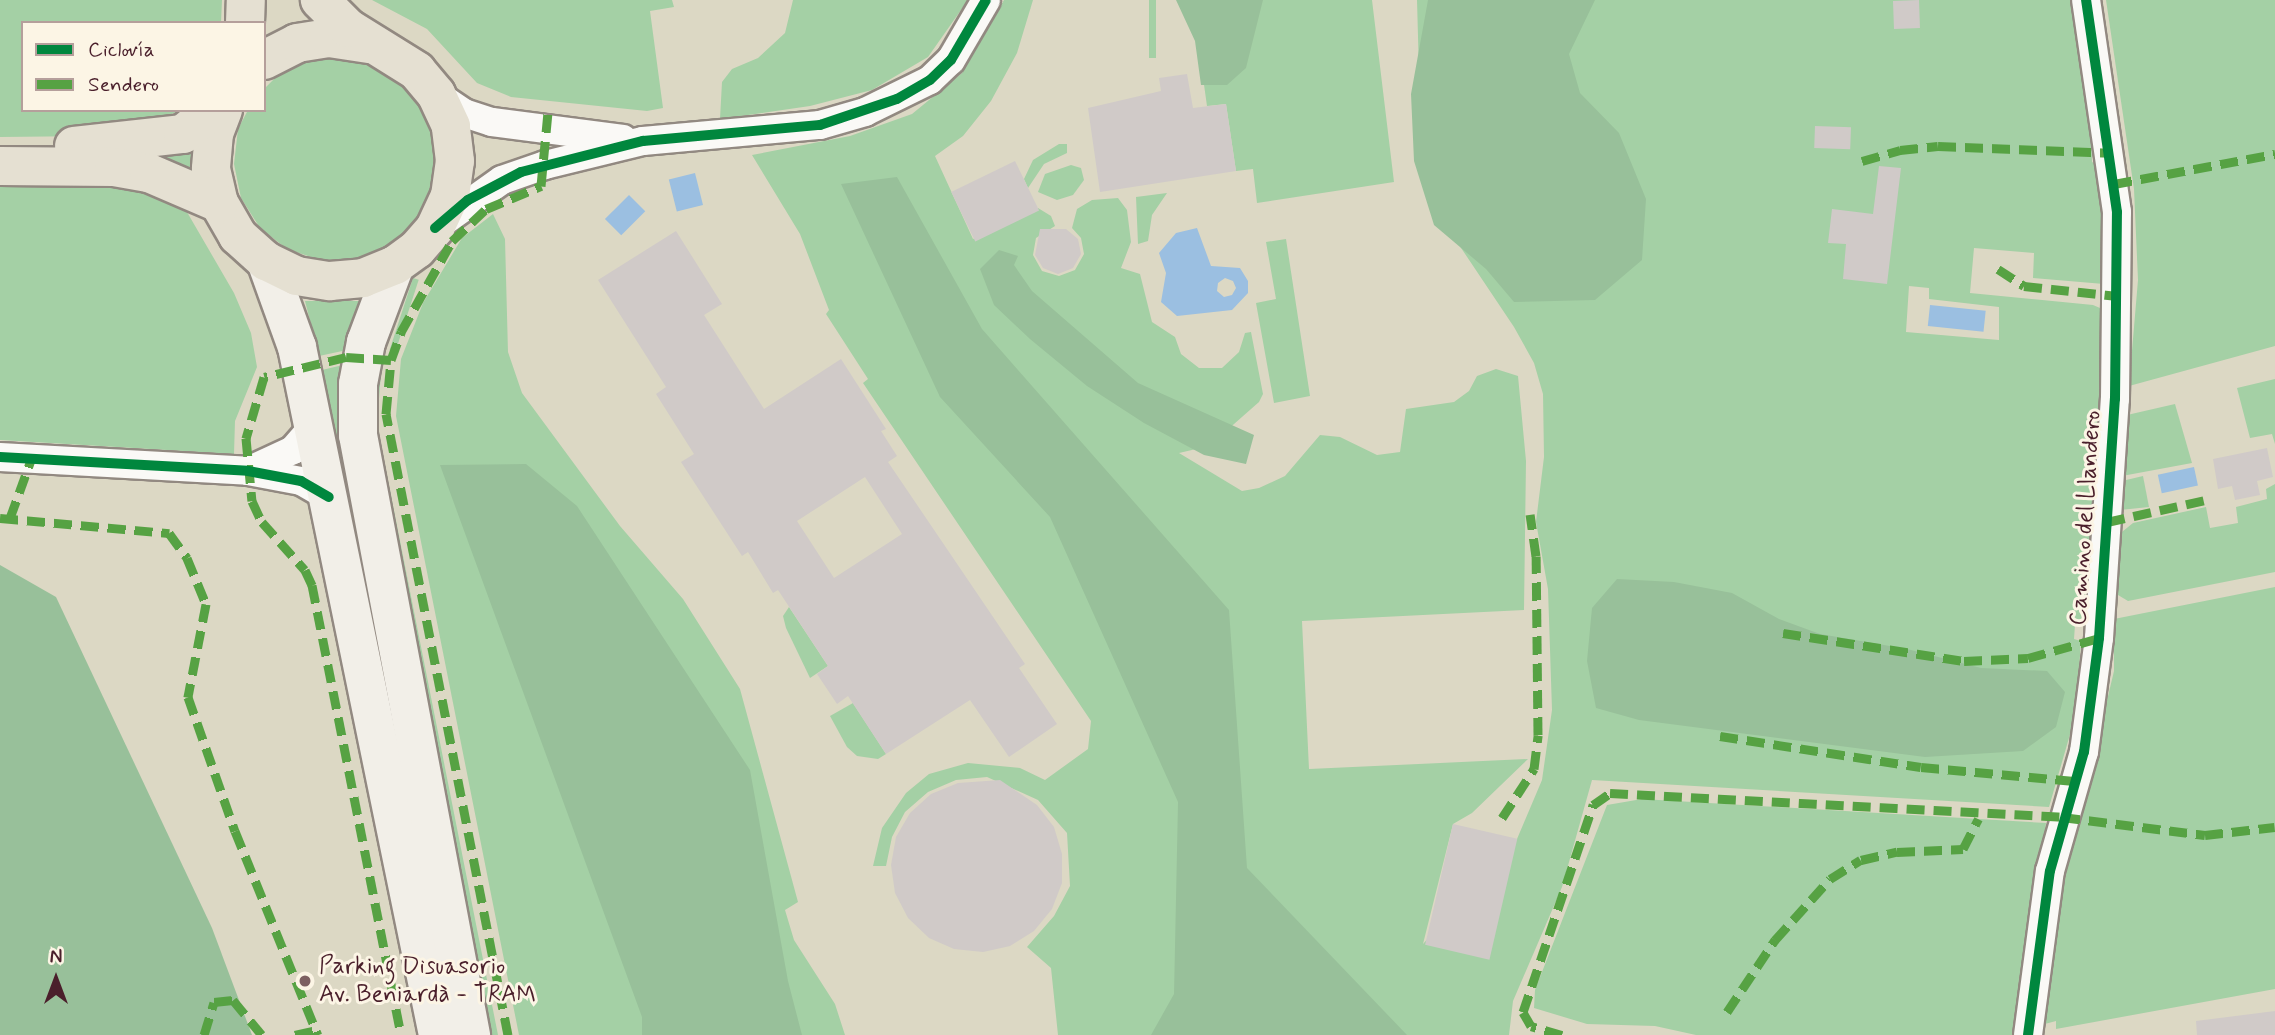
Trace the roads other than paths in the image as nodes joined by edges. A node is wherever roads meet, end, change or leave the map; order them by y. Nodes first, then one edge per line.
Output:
1 (246, 0) edge
2 (320, 0) edge
3 (986, 0) edge
4 (2086, 0) edge
5 (245, 21) edge
6 (393, 54) junction
7 (266, 59) edge
8 (436, 94) junction
9 (211, 112) edge
10 (222, 112) edge
11 (643, 141) junction
12 (0, 149) edge
13 (0, 166) edge
14 (219, 204) junction
15 (435, 228) junction
16 (266, 261) junction
17 (395, 265) junction
18 (313, 427) junction
19 (0, 457) edge
20 (248, 471) junction
21 (329, 497) junction
22 (438, 1035) edge
23 (471, 1035) edge
24 (2028, 1035) edge

1 - 5 main road
2 - 6 main road
3 - 11 street
4 - 24 street, Camino del Llandero
6 - 7 main road
6 - 8 main road
8 - 11 street
8 - 15 main road
9 - 12 main road
10 - 14 main road
11 - 15 street
13 - 14 main road
14 - 16 main road
15 - 17 main road
16 - 17 main road
16 - 18 main road
17 - 23 main road
18 - 20 street
18 - 21 main road
19 - 20 street
20 - 21 street
21 - 22 main road

